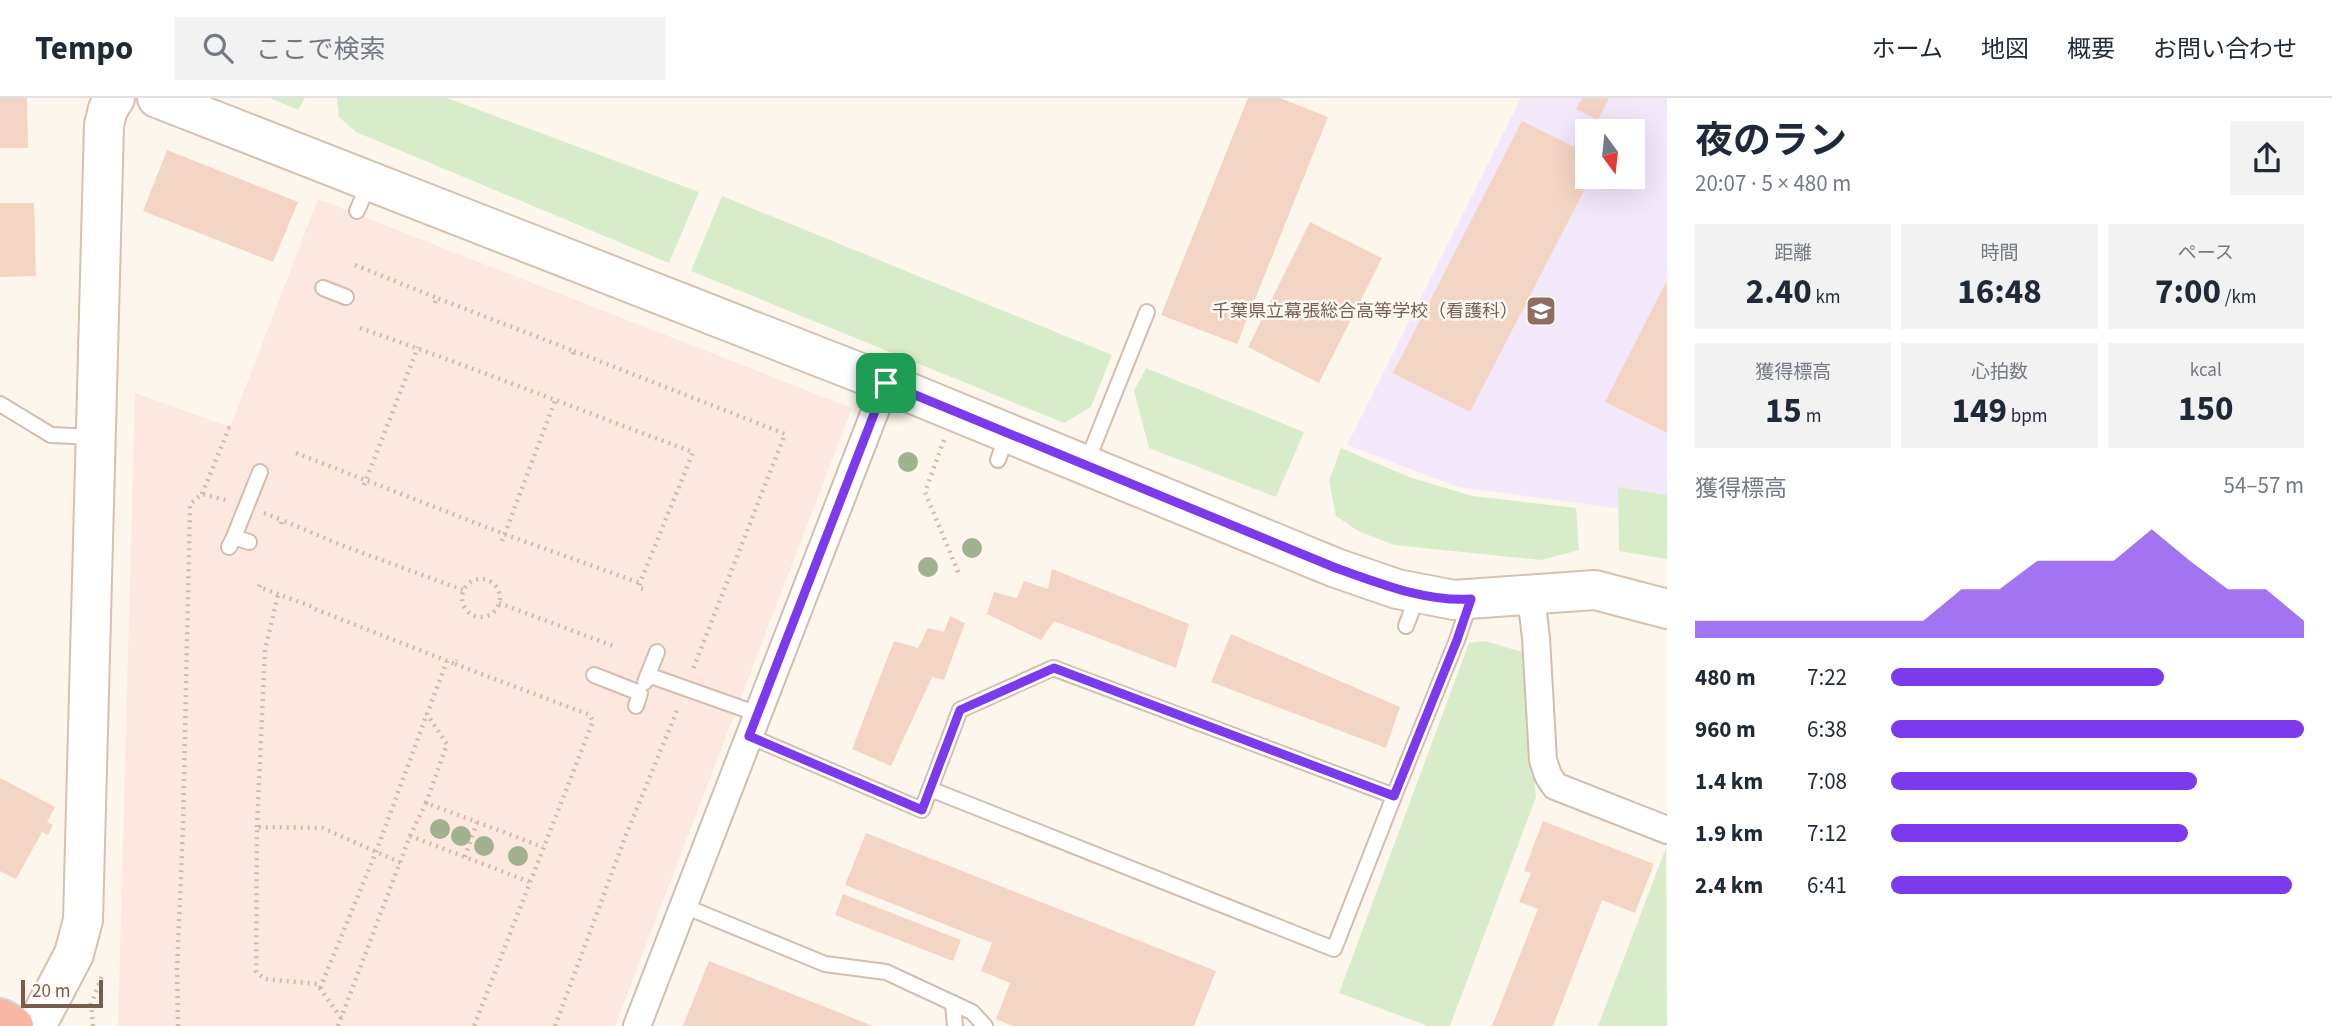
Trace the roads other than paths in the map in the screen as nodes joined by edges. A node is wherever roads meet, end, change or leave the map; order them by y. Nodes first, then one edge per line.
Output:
1 (114, 98) edge
2 (157, 98) edge
3 (323, 288) dead end
4 (346, 297) dead end
5 (1147, 312) dead end
6 (886, 383) junction
7 (0, 404) edge
8 (97, 437) junction
9 (1085, 465) junction
10 (260, 472) dead end
11 (249, 542) dead end
12 (1531, 596) junction
13 (1471, 599) junction
14 (1667, 609) edge
15 (657, 652) dead end
16 (648, 674) junction
17 (594, 675) dead end
18 (754, 725) junction
19 (930, 789) junction
20 (1394, 796) junction
21 (1667, 830) edge
22 (684, 906) junction
23 (953, 1003) junction
24 (0, 1018) edge
25 (14, 1026) edge
26 (36, 1026) edge
27 (637, 1026) edge
28 (955, 1026) edge
29 (985, 1026) edge

1 - 8 street
2 - 6 street
3 - 4 lane
5 - 9 lane
6 - 9 street
6 - 18 street
7 - 8 lane
8 - 26 street
9 - 13 street
10 - 11 lane
12 - 13 street
12 - 14 street
12 - 21 street
13 - 20 lane
15 - 16 lane
16 - 17 lane
16 - 18 lane
18 - 19 lane
18 - 22 street
19 - 20 lane
19 - 20 lane
22 - 23 lane
22 - 27 street
23 - 28 lane
23 - 29 lane
24 - 25 highway

